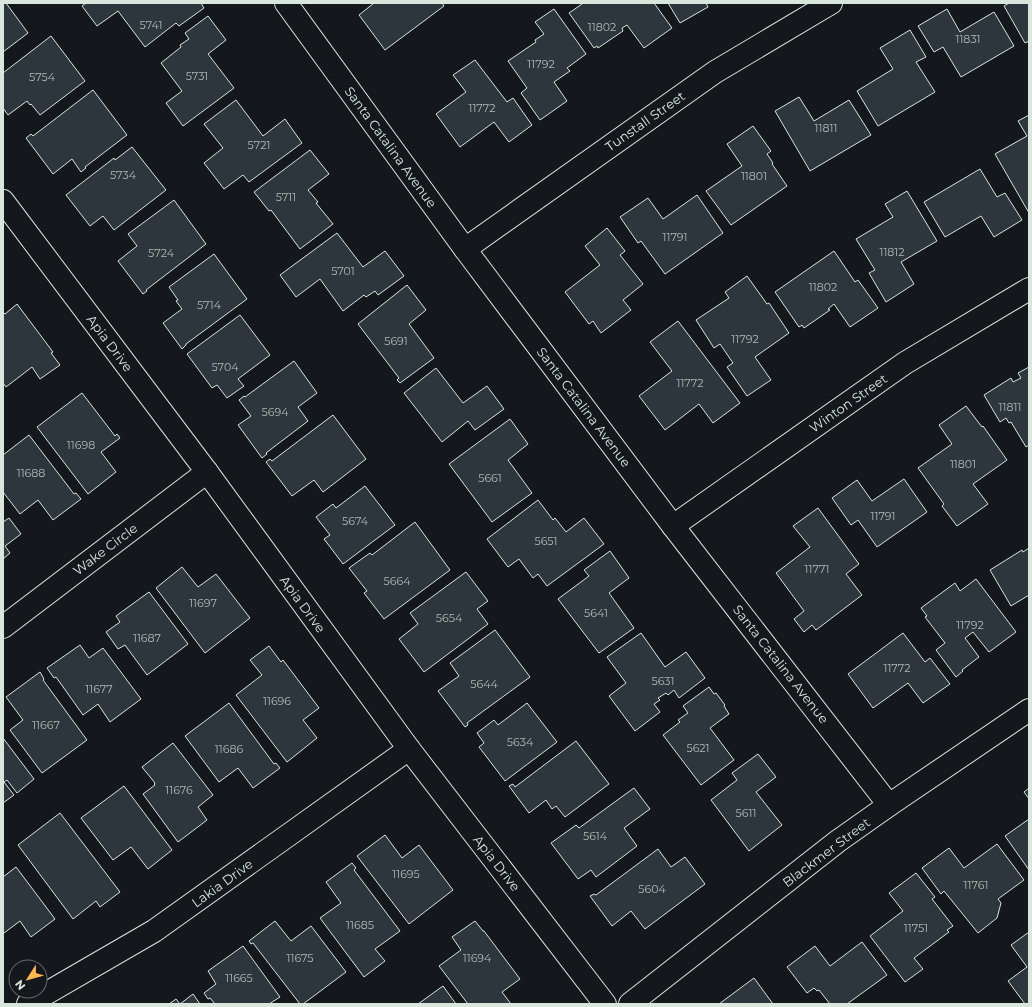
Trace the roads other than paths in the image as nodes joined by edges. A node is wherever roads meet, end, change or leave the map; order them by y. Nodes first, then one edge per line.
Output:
1 (286, 3) edge
2 (831, 3) edge
3 (4, 203) edge
4 (465, 249) junction
5 (1029, 289) edge
6 (207, 472) junction
7 (673, 526) junction
8 (3, 627) edge
9 (1029, 710) edge
10 (410, 749) junction
11 (889, 805) junction
12 (28, 1004) edge
13 (606, 1004) edge
14 (630, 1004) edge

1 - 4 street, Santa Catalina Avenue
2 - 4 street, Tunstall Street
3 - 6 street, Apia Drive
4 - 7 street, Santa Catalina Avenue
5 - 7 street, Winton Street
6 - 8 street, Wake Circle
6 - 10 street, Apia Drive
7 - 11 street, Santa Catalina Avenue
9 - 11 street, Blackmer Street
10 - 12 street, Lakia Drive
10 - 13 street, Apia Drive
11 - 14 street, Blackmer Street

